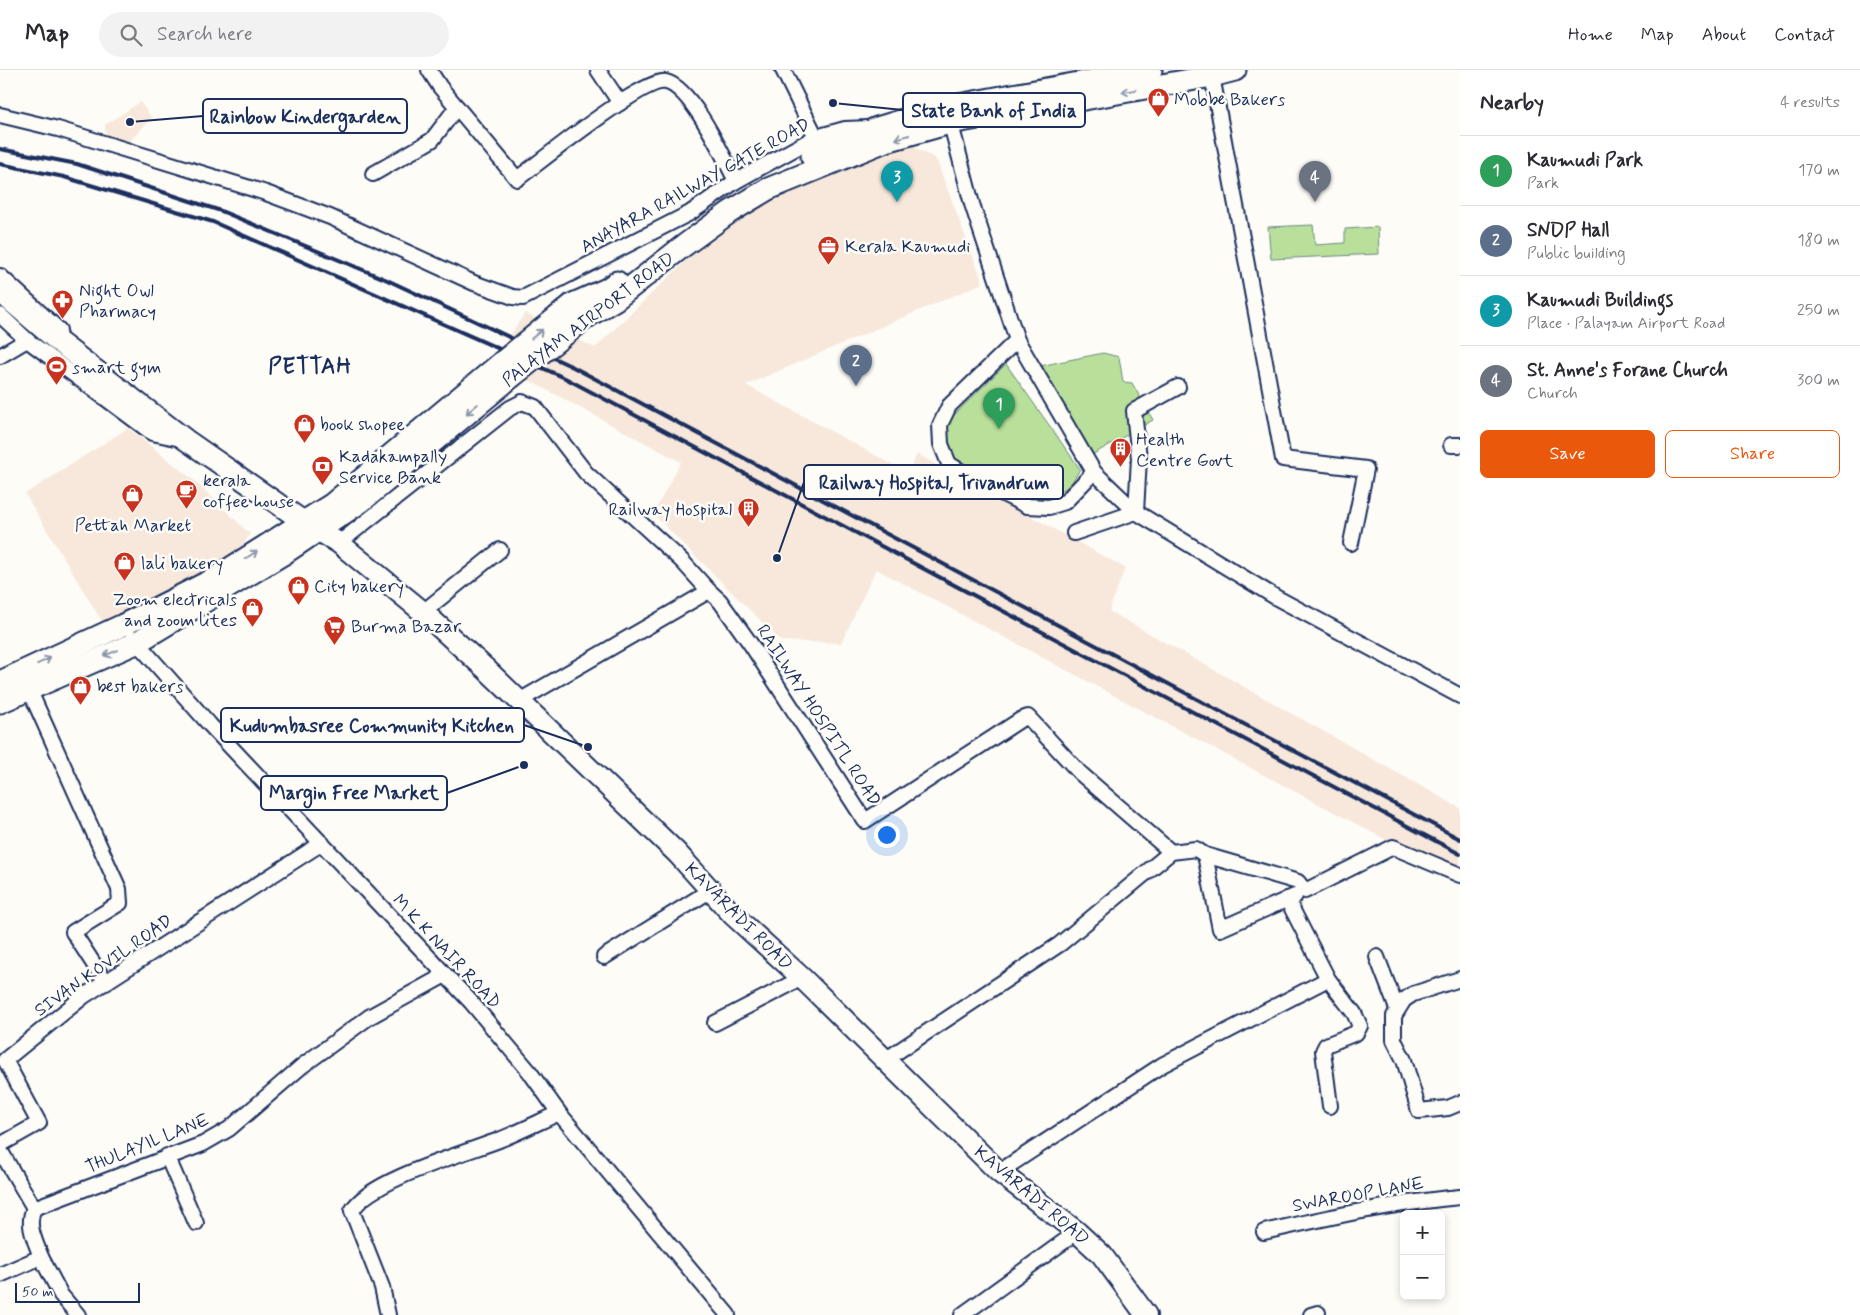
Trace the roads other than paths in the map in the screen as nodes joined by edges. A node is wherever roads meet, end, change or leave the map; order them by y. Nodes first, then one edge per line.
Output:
1 (429, 70) edge
2 (598, 70) edge
3 (783, 70) edge
4 (1151, 70) edge
5 (1234, 70) edge
6 (1211, 73) edge
7 (620, 103) junction
8 (457, 108) junction
9 (0, 115) edge
10 (948, 115) junction
11 (877, 128) junction
12 (816, 137) junction
13 (373, 174) dead end
14 (736, 181) junction
15 (0, 276) edge
16 (0, 292) edge
17 (580, 310) junction
18 (0, 316) edge
19 (28, 340) junction
20 (1017, 340) junction
21 (0, 356) edge
22 (505, 371) junction
23 (1178, 387) dead end
24 (186, 440) junction
25 (1094, 472) junction
26 (258, 490) junction
27 (1136, 512) junction
28 (307, 525) junction
29 (1074, 533) dead end
30 (339, 542) junction
31 (1352, 543) dead end
32 (500, 550) dead end
33 (709, 591) junction
34 (423, 612) junction
35 (124, 625) junction
36 (136, 643) junction
37 (0, 682) edge
38 (29, 689) junction
39 (1460, 696) edge
40 (519, 701) junction
41 (0, 702) edge
42 (322, 844) junction
43 (1171, 852) junction
44 (1205, 855) junction
45 (1460, 875) edge
46 (710, 890) junction
47 (1304, 891) junction
48 (1287, 899) junction
49 (604, 957) dead end
50 (1376, 957) dead end
51 (445, 975) junction
52 (802, 978) junction
53 (1328, 979) junction
54 (1460, 979) edge
55 (106, 983) junction
56 (1397, 1009) junction
57 (715, 1023) dead end
58 (885, 1060) junction
59 (1460, 1103) edge
60 (1330, 1106) dead end
61 (559, 1113) junction
62 (0, 1144) edge
63 (0, 1150) edge
64 (166, 1156) junction
65 (999, 1172) junction
66 (1460, 1197) edge
67 (34, 1208) junction
68 (196, 1223) dead end
69 (1077, 1232) junction
70 (1264, 1232) dead end
71 (41, 1257) junction
72 (0, 1275) edge
73 (78, 1315) edge
74 (388, 1315) edge
75 (728, 1315) edge
76 (962, 1315) edge
77 (1146, 1315) edge

1 - 8 street
2 - 7 street
3 - 12 street
4 - 10 main road, PALAYAM AIRPORT ROAD
5 - 6 main road, PALAYAM AIRPORT ROAD
6 -> 10 main road, PALAYAM AIRPORT ROAD
6 - 31 street
7 - 8 street
7 - 14 street
8 - 13 street
9 - 14 street, ANAYARA RAILWAY GATE ROAD
10 - 11 main road, PALAYAM AIRPORT ROAD
10 -> 17 main road, PALAYAM AIRPORT ROAD
10 - 20 street
11 - 12 street, ANAYARA RAILWAY GATE ROAD
11 - 17 main road, PALAYAM AIRPORT ROAD
12 - 14 street, ANAYARA RAILWAY GATE ROAD
15 - 24 street
16 - 24 main road
17 - 22 main road, bridge
18 - 19 street
19 - 21 street
19 - 24 street
20 - 25 street
20 - 25 street
22 - 28 main road, PALAYAM AIRPORT ROAD
22 -> 28 main road, PALAYAM AIRPORT ROAD
23 - 27 street
24 - 26 main road
25 - 27 street
26 - 28 main road, KAVARADI ROAD
26 - 28 main road
27 - 29 street
27 - 39 street
28 - 30 main road, KAVARADI ROAD
35 -> 28 main road, PALAYAM AIRPORT ROAD
28 - 36 main road, PALAYAM AIRPORT ROAD
30 - 33 street
30 - 34 main road, KAVARADI ROAD
32 - 34 street
33 - 40 street
33 - 43 street, RAILWAY HOSPITL ROAD
34 - 40 main road, KAVARADI ROAD
35 - 36 street, M K K NAIR ROAD
37 -> 35 main road, PALAYAM AIRPORT ROAD
36 -> 38 main road, PALAYAM AIRPORT ROAD
36 - 42 street, M K K NAIR ROAD
38 - 41 main road, PALAYAM AIRPORT ROAD
38 - 55 street
40 - 46 main road, KAVARADI ROAD
42 - 51 street, M K K NAIR ROAD
42 - 55 street, SIVAN KOVIL ROAD
43 - 44 street
43 - 58 street
44 - 47 street
44 - 48 street
45 - 47 street
46 - 49 street
46 - 52 main road, KAVARADI ROAD
47 - 48 street
48 - 53 street
50 - 56 street
51 - 61 street, M K K NAIR ROAD
51 - 64 street, THULAYIL LANE
52 - 57 street
52 - 58 main road, KAVARADI ROAD
53 - 60 street
53 - 65 street
54 - 56 street
55 - 62 street, SIVAN KOVIL ROAD
56 - 59 street
58 - 65 main road, KAVARADI ROAD
61 - 74 street
61 - 75 street, M K K NAIR ROAD
63 - 67 street
64 - 67 street, THULAYIL LANE
64 - 68 street
65 - 69 main road, KAVARADI ROAD
66 - 70 street, SWAROOP LANE
67 - 71 street
69 - 76 street
69 - 77 main road, KAVARADI ROAD
71 - 72 street
71 - 73 street

